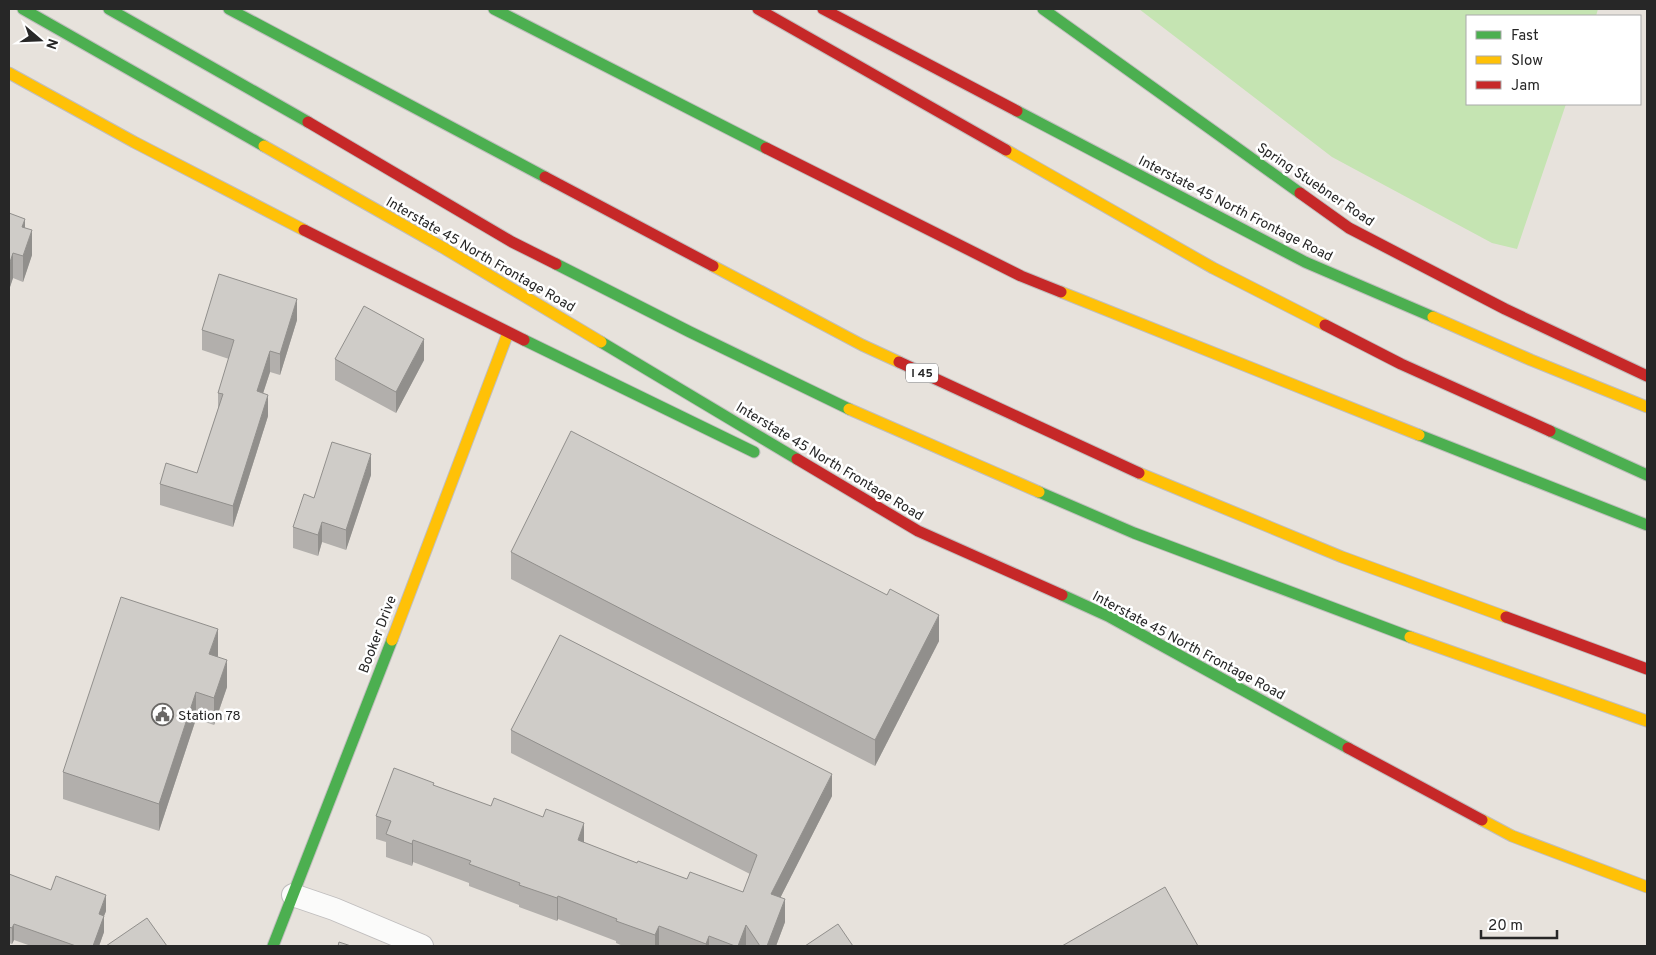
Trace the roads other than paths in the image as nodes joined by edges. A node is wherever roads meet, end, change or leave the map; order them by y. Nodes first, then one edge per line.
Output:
1 (23, 9) edge
2 (110, 9) edge
3 (229, 9) edge
4 (494, 9) edge
5 (758, 9) edge
6 (823, 9) edge
7 (1043, 9) edge
8 (9, 73) edge
9 (508, 333) junction
10 (1647, 376) edge
11 (1647, 407) edge
12 (766, 458) dead end
13 (1647, 474) edge
14 (802, 475) dead end
15 (1647, 525) edge
16 (918, 531) junction
17 (1647, 668) edge
18 (1647, 721) edge
19 (1647, 888) edge
20 (292, 895) junction
21 (273, 946) edge
22 (422, 946) edge

1 - 16 main road, Interstate 45 North Frontage Road
2 - 18 main road
3 - 17 main road, I 45
4 - 15 main road
5 - 13 main road
6 - 11 main road, Interstate 45 North Frontage Road
7 - 10 main road, Spring Stuebner Road
8 - 9 main road
9 - 12 main road
9 - 20 main road, Booker Drive
14 - 16 main road
16 - 19 main road, Interstate 45 North Frontage Road
20 - 21 main road, Booker Drive
20 - 22 street

